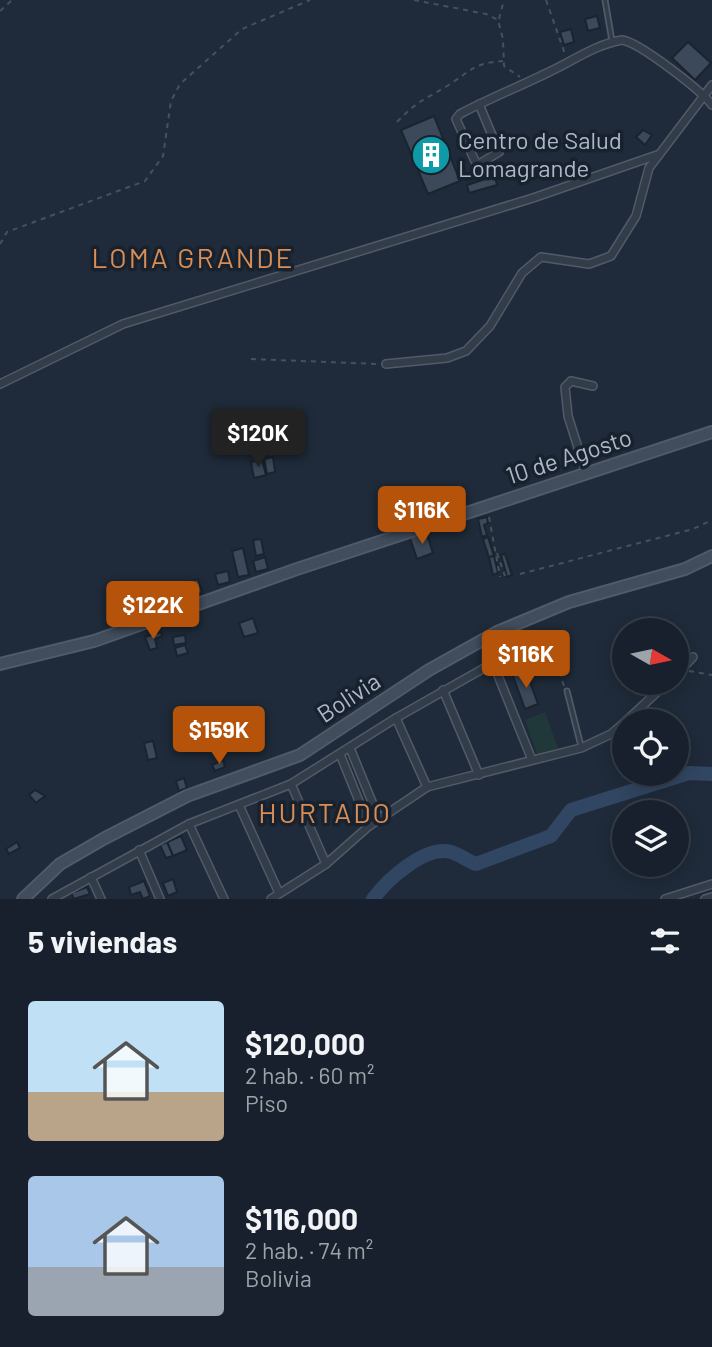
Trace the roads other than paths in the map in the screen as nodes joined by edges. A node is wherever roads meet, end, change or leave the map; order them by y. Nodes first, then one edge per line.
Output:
1 (605, 0) edge
2 (612, 41) junction
3 (712, 85) edge
4 (704, 95) junction
5 (479, 104) junction
6 (712, 105) edge
7 (657, 155) junction
8 (386, 364) road end
9 (0, 384) edge
10 (593, 386) dead end
11 (712, 432) edge
12 (586, 473) junction
13 (712, 556) edge
14 (693, 657) dead end
15 (690, 660) edge
16 (0, 664) edge
17 (443, 690) junction
18 (567, 691) road end
19 (654, 695) edge
20 (638, 709) edge
21 (396, 718) junction
22 (612, 733) edge
23 (350, 748) junction
24 (582, 748) junction
25 (340, 754) junction
26 (532, 760) junction
27 (479, 775) junction
28 (291, 784) junction
29 (427, 787) junction
30 (367, 788) junction
31 (356, 793) junction
32 (239, 805) junction
33 (379, 819) junction
34 (189, 824) junction
35 (369, 826) junction
36 (139, 850) junction
37 (326, 864) junction
38 (91, 877) junction
39 (712, 884) edge
40 (279, 893) junction
41 (712, 897) edge
42 (23, 899) edge
43 (52, 899) edge
44 (102, 899) edge
45 (160, 899) edge
46 (224, 899) edge
47 (271, 899) edge
48 (665, 899) edge
49 (705, 899) edge

1 - 2 lane
2 - 4 street
2 - 5 street
3 - 4 street
4 - 6 street
4 - 7 street
5 - 5 street
7 - 8 street
7 - 9 street
10 - 12 street
11 - 12 street, 10 de Agosto
12 - 16 street, 10 de Agosto
13 - 42 street, Bolivia
14 - 15 street
17 - 21 street
17 - 26 street
17 - 27 street
18 - 24 lane
19 - 20 street
21 - 23 street
21 - 29 street
22 - 24 street
23 - 25 street
23 - 30 street
24 - 26 street
25 - 28 street
25 - 31 street
26 - 27 street
27 - 29 street
28 - 32 street
28 - 37 street
29 - 33 street
30 - 31 street
30 - 33 street
31 - 35 street
32 - 34 street
32 - 40 street
33 - 35 street
34 - 36 street
34 - 46 street
35 - 37 street
36 - 38 street
36 - 45 street
37 - 40 street
38 - 43 street
38 - 44 street
39 - 48 street
40 - 47 street
41 - 49 street

